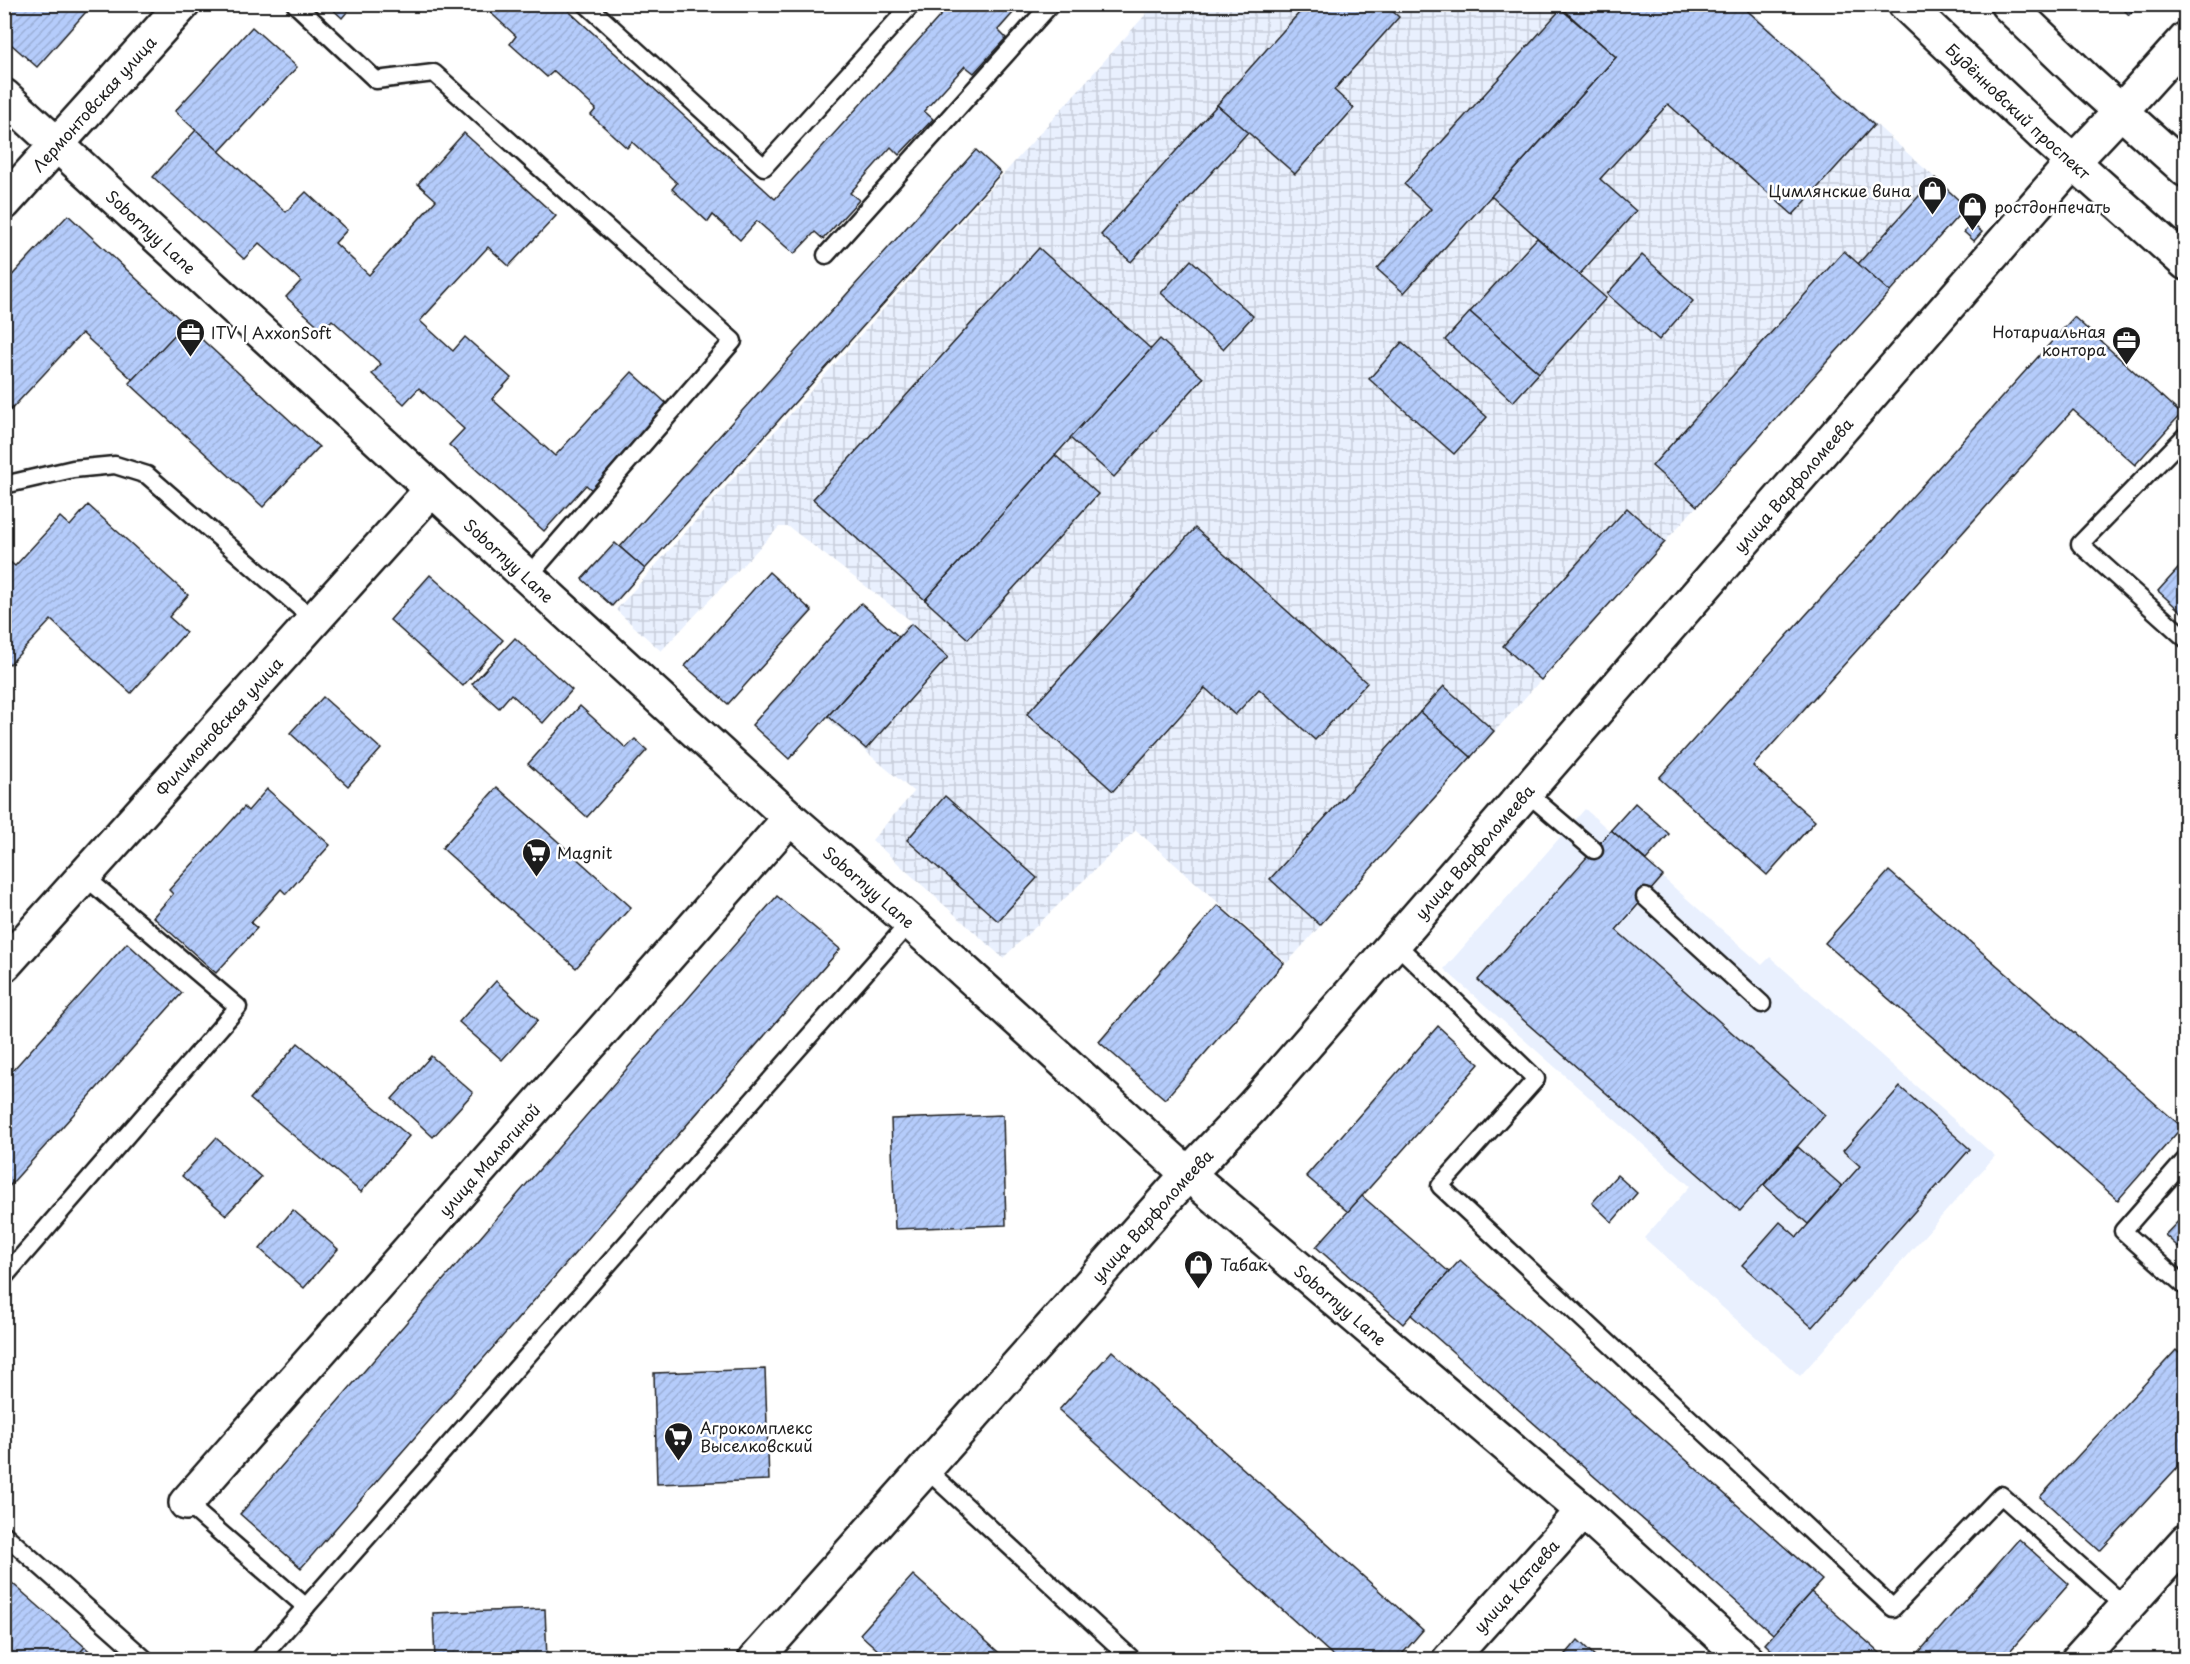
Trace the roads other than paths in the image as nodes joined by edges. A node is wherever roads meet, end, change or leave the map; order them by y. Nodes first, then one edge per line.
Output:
1 (183, 4) edge
2 (295, 4) edge
3 (586, 4) edge
4 (912, 4) edge
5 (1051, 4) edge
6 (1905, 4) edge
7 (2007, 4) edge
8 (2186, 39) edge
9 (4, 96) edge
10 (2121, 111) junction
11 (58, 144) junction
12 (2073, 162) junction
13 (2186, 170) edge
14 (4, 203) edge
15 (826, 255) dead end
16 (2186, 263) edge
17 (2186, 435) edge
18 (4, 485) edge
19 (432, 489) junction
20 (528, 578) junction
21 (314, 620) junction
22 (2186, 639) edge
23 (1526, 792) junction
24 (790, 818) junction
25 (1594, 850) dead end
26 (84, 876) junction
27 (1645, 897) dead end
28 (910, 922) junction
29 (1395, 943) junction
30 (4, 965) edge
31 (1762, 1004) dead end
32 (2186, 1159) edge
33 (1188, 1174) junction
34 (4, 1277) edge
35 (2186, 1287) edge
36 (927, 1469) junction
37 (186, 1503) joint
38 (1583, 1511) junction
39 (4, 1534) edge
40 (2186, 1542) edge
41 (306, 1607) junction
42 (2126, 1607) junction
43 (1736, 1656) edge
44 (146, 1659) edge
45 (259, 1659) edge
46 (755, 1659) edge
47 (1133, 1659) edge
48 (1449, 1659) edge
49 (2078, 1659) edge

1 - 11 street, Лермонтовская улица
2 - 20 lane
3 - 4 lane
5 - 15 lane
6 - 12 street, Будённовский проспект
7 - 10 street
8 - 10 street, улица Варфоломеева
9 - 11 street, Sobornyy Lane
10 - 12 street, улица Варфоломеева
10 - 13 street
11 - 14 street, Лермонтовская улица
11 - 19 street, Sobornyy Lane
12 - 16 street, Будённовский проспект
12 - 23 street, улица Варфоломеева
17 - 22 lane
18 - 21 lane
19 - 20 street, Sobornyy Lane
19 - 21 street, Филимоновская улица
20 - 24 street, Sobornyy Lane
21 - 26 street, Филимоновская улица
23 - 25 lane
23 - 29 street, улица Варфоломеева
24 - 28 street, Sobornyy Lane
24 - 37 street, улица Малюгиной
26 - 30 street, Филимоновская улица
26 - 34 lane
27 - 31 lane
28 - 33 street, Sobornyy Lane
28 - 41 lane
29 - 33 street, улица Варфоломеева
29 - 42 lane
32 - 35 lane
33 - 36 street, улица Варфоломеева
33 - 38 street, Sobornyy Lane
36 - 46 street, улица Варфоломеева
36 - 47 lane
37 - 41 lane
38 - 43 street, Sobornyy Lane
38 - 48 street, улица Катаева
39 - 44 lane
40 - 42 street
41 - 45 lane
42 - 49 street

